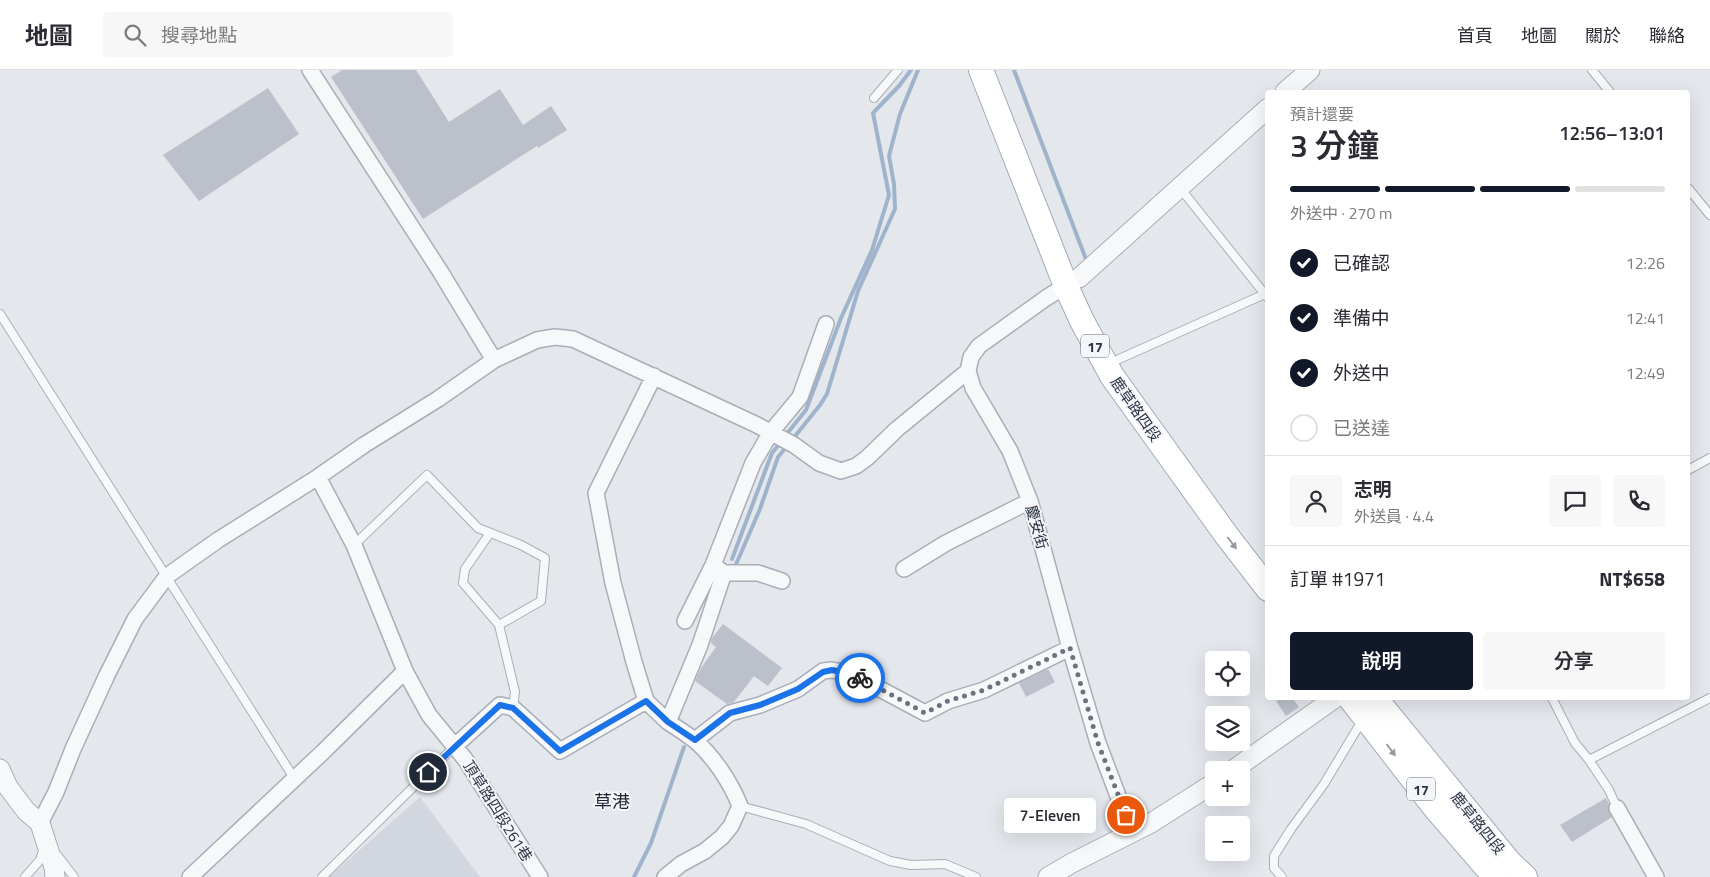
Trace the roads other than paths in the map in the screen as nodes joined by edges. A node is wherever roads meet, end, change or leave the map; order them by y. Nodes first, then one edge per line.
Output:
1 (310, 70) edge
2 (898, 70) edge
3 (981, 70) edge
4 (998, 70) edge
5 (1310, 70) edge
6 (1592, 70) edge
7 (1287, 90) edge
8 (1608, 90) edge
9 (874, 98) dead end
10 (1265, 111) edge
11 (1179, 188) junction
12 (1690, 190) edge
13 (1710, 215) edge
14 (1073, 282) junction
15 (1265, 295) edge
16 (1265, 296) edge
17 (0, 314) edge
18 (826, 324) dead end
19 (1119, 359) junction
20 (494, 360) junction
21 (968, 371) junction
22 (654, 376) junction
23 (774, 434) junction
24 (1710, 458) edge
25 (1690, 469) edge
26 (318, 477) junction
27 (1030, 501) junction
28 (490, 533) junction
29 (354, 545) junction
30 (1265, 558) edge
31 (719, 569) junction
32 (904, 569) dead end
33 (167, 576) junction
34 (782, 581) dead end
35 (1265, 585) edge
36 (685, 620) dead end
37 (499, 625) junction
38 (1070, 648) junction
39 (405, 671) junction
40 (1710, 698) edge
41 (1332, 700) edge
42 (1358, 700) edge
43 (1553, 700) edge
44 (646, 701) junction
45 (1373, 704) edge
46 (513, 708) junction
47 (668, 722) junction
48 (695, 740) junction
49 (455, 746) junction
50 (1589, 760) junction
51 (1246, 761) edge
52 (0, 769) edge
53 (294, 778) junction
54 (1205, 788) edge
55 (740, 806) junction
56 (1618, 808) joint
57 (40, 823) junction
58 (1132, 833) junction
59 (46, 841) junction
60 (25, 877) edge
61 (55, 877) edge
62 (74, 877) edge
63 (190, 877) edge
64 (322, 877) edge
65 (540, 877) edge
66 (665, 877) edge
67 (976, 877) edge
68 (1048, 877) edge
69 (1282, 877) edge
70 (1495, 877) edge
71 (1525, 877) edge
72 (1656, 877) edge

1 - 20 street
2 - 9 lane
3 - 14 main road, 鹿草路四段 / 17
4 - 14 main road, 鹿草路四段 / 17
5 - 7 street
6 - 8 lane
10 - 11 street
11 - 14 street
11 - 15 lane
12 - 13 lane
14 - 19 main road, 鹿草路四段 / 17
14 - 21 street
14 -> 35 main road, 鹿草路四段 / 17
16 - 19 lane
17 - 33 lane
18 - 23 street
19 - 30 main road, 鹿草路四段 / 17
20 - 22 street
20 - 26 street
21 - 23 street
21 - 27 street, 慶安街
22 - 23 street
22 - 44 street
23 - 31 street
24 - 25 lane
26 - 29 street, 頂草路四段261巷
26 - 33 street
27 - 32 street
27 - 38 street, 慶安街
28 - 29 lane
28 - 37 lane
28 - 37 lane
29 - 39 street, 頂草路四段261巷
31 - 34 street
31 - 36 street
31 - 47 street
33 - 53 lane
33 - 57 street
37 - 46 lane
38 - 48 street
38 - 58 street, 慶安街
39 - 49 street, 頂草路四段261巷
39 - 53 street
40 - 50 lane
41 - 51 street
42 - 45 main road, 鹿草路四段 / 17
43 - 50 lane
44 - 46 street
44 - 47 street
45 - 69 lane
45 -> 70 main road, 鹿草路四段 / 17
45 - 71 main road, 鹿草路四段 / 17
46 - 49 street
47 - 48 street
48 - 55 street
49 - 64 lane
49 - 65 street, 頂草路四段261巷
50 - 56 lane
52 - 57 street
53 - 63 street
54 - 58 street
55 - 66 street
55 - 67 lane
56 - 72 street
57 - 59 street
58 - 68 street
59 - 60 lane
59 - 61 street
59 - 62 lane

